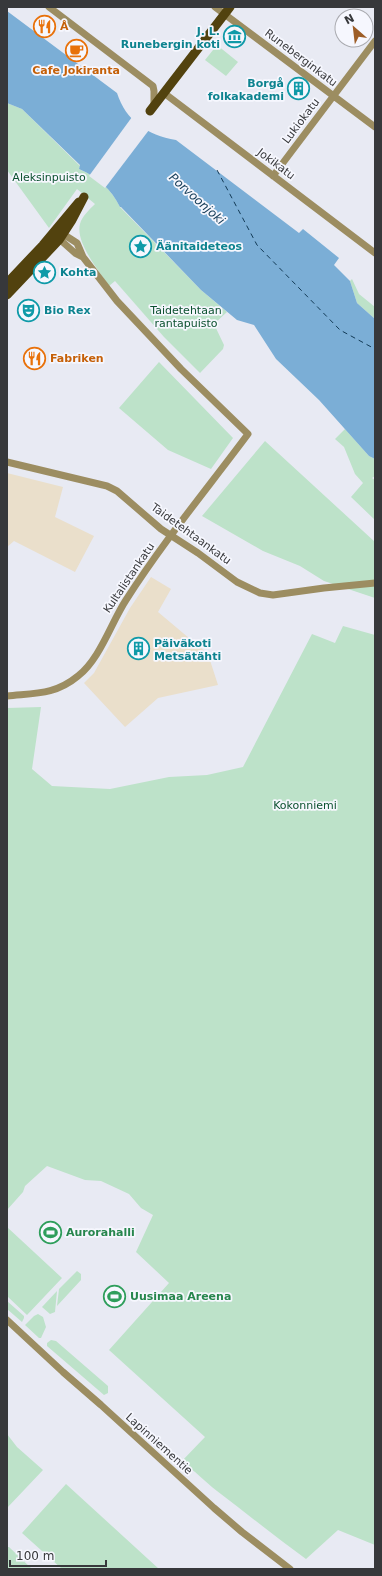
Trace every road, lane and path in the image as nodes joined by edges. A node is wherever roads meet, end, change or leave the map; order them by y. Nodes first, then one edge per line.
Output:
1 (214, 7) edge
2 (53, 8) edge
3 (227, 11) edge
4 (375, 41) edge
5 (164, 93) junction
6 (333, 96) junction
7 (152, 108) joint
8 (375, 127) edge
9 (274, 176) junction
10 (54, 232) junction
11 (61, 237) junction
12 (375, 253) edge
13 (7, 283) edge
14 (7, 295) edge
15 (7, 462) edge
16 (171, 536) junction
17 (375, 583) edge
18 (7, 696) edge
19 (7, 1320) edge
20 (290, 1569) edge

1 - 3 street, Runeberginkatu
2 - 7 street
3 - 5 main road
3 - 6 street, Runeberginkatu
4 - 6 street, Lukiokatu
5 - 7 main road
5 - 9 street, Jokikatu
6 - 8 street, Runeberginkatu
6 - 9 street, Lukiokatu
9 - 12 street, Jokikatu
10 - 11 street
10 - 11 main road
10 - 13 main road
11 - 14 main road
11 - 16 street, Kultalistankatu
15 - 16 street, Taidetehtaankatu
16 - 17 street, Taidetehtaankatu
16 - 18 street, Kultalistankatu
19 - 20 street, Lapinniementie

